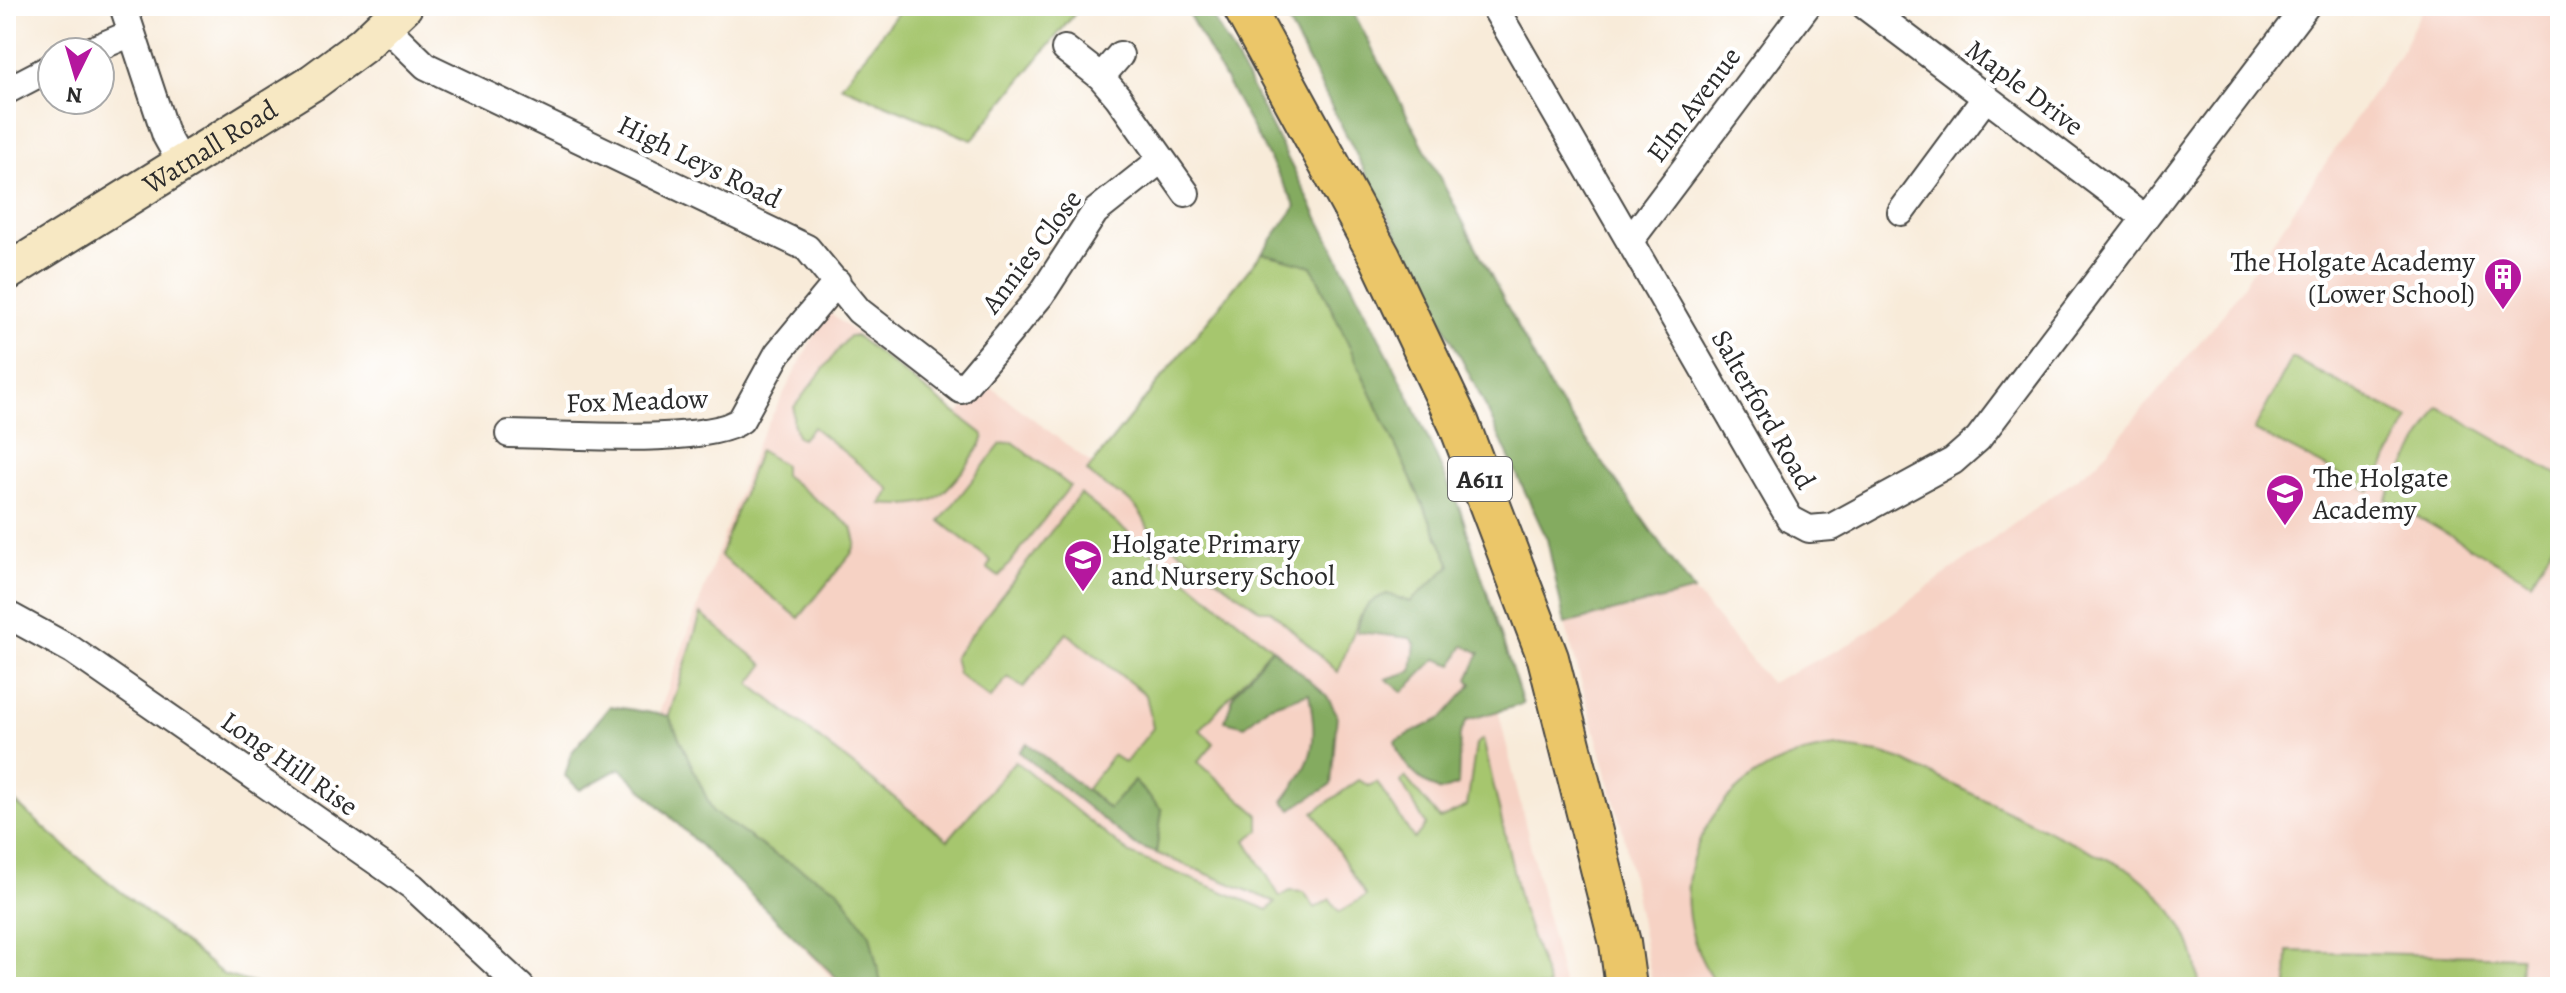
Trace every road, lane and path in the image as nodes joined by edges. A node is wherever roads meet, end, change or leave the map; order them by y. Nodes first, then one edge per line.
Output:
1 (123, 6) edge
2 (1243, 6) edge
3 (1494, 6) edge
4 (1807, 6) edge
5 (1865, 6) edge
6 (2306, 6) edge
7 (394, 16) edge
8 (132, 33) junction
9 (116, 40) edge
10 (1065, 49) dead end
11 (1120, 55) dead end
12 (36, 75) edge
13 (1101, 77) junction
14 (6, 91) edge
15 (1986, 97) junction
16 (1162, 159) junction
17 (181, 163) junction
18 (1186, 193) dead end
19 (1901, 212) dead end
20 (2145, 218) junction
21 (1630, 241) junction
22 (6, 273) edge
23 (837, 282) junction
24 (961, 390) joint
25 (509, 434) dead end
26 (6, 614) edge
27 (521, 987) edge
28 (1626, 987) edge

1 - 8 street
2 - 28 main road, A611
3 - 21 street, Salterford Road
4 - 21 street, Elm Avenue
5 - 15 street, Maple Drive
6 - 20 street, Salterford Road
7 - 17 main road, Watnall Road
7 - 23 street, High Leys Road
8 - 9 street
8 - 17 street
10 - 13 street
11 - 13 street
12 - 14 street
13 - 16 street
15 - 19 street
15 - 20 street, Maple Drive
16 - 18 street
16 - 24 street, Annies Close
17 - 22 main road, Watnall Road
20 - 21 street, Salterford Road
23 - 24 street, High Leys Road
23 - 25 street, Fox Meadow
26 - 27 street, Long Hill Rise

